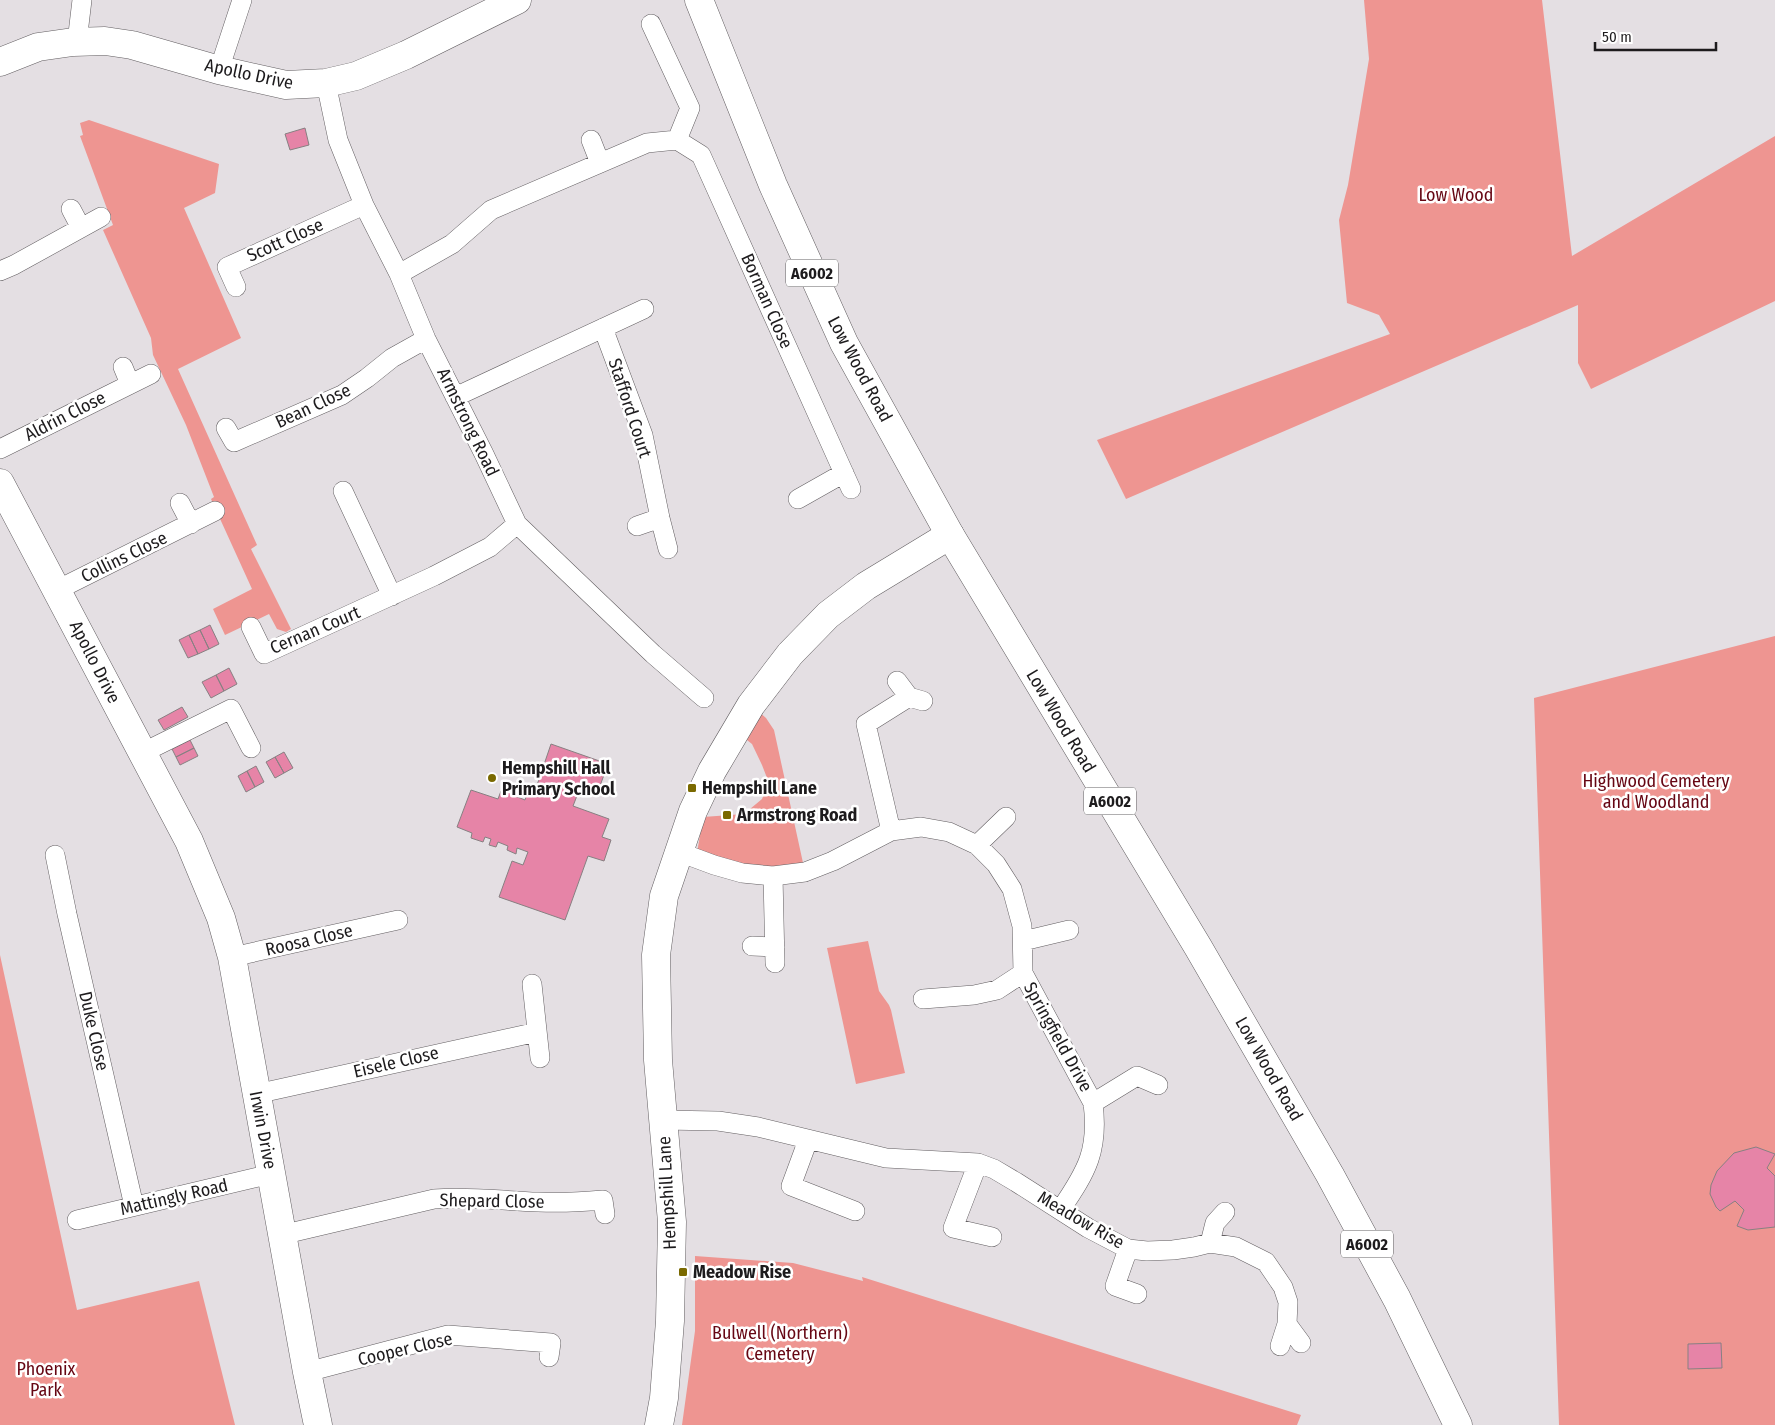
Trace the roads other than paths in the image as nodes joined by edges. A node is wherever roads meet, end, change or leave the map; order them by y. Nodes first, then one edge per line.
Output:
1 (82, 0) edge
2 (242, 0) edge
3 (517, 0) edge
4 (699, 0) edge
5 (651, 24) dead end
6 (77, 42) junction
7 (0, 62) edge
8 (219, 70) junction
9 (326, 83) junction
10 (591, 140) dead end
11 (677, 140) junction
12 (600, 163) junction
13 (364, 205) junction
14 (71, 210) dead end
15 (101, 217) dead end
16 (81, 228) junction
17 (0, 271) edge
18 (399, 274) junction
19 (236, 287) dead end
20 (644, 309) dead end
21 (603, 328) junction
22 (426, 339) junction
23 (151, 374) dead end
24 (455, 397) junction
25 (226, 428) dead end
26 (0, 449) edge
27 (0, 483) edge
28 (343, 491) dead end
29 (798, 499) dead end
30 (180, 503) dead end
31 (215, 511) dead end
32 (660, 518) junction
33 (191, 524) junction
34 (517, 524) junction
35 (637, 526) dead end
36 (950, 535) junction
37 (668, 550) dead end
38 (57, 590) junction
39 (392, 596) junction
40 (250, 627) dead end
41 (897, 681) dead end
42 (704, 698) dead end
43 (251, 748) dead end
44 (142, 753) junction
45 (1006, 817) dead end
46 (891, 831) junction
47 (189, 842) joint
48 (976, 845) junction
49 (679, 852) junction
50 (55, 855) dead end
51 (774, 876) junction
52 (389, 916) dead end
53 (1068, 930) dead end
54 (1023, 941) junction
55 (752, 946) dead end
56 (232, 957) junction
57 (1023, 973) junction
58 (532, 984) dead end
59 (923, 999) dead end
60 (537, 1032) junction
61 (540, 1058) dead end
62 (1158, 1084) dead end
63 (256, 1094) junction
64 (1093, 1103) junction
65 (663, 1120) junction
66 (808, 1140) junction
67 (978, 1163) junction
68 (271, 1174) junction
69 (134, 1206) junction
70 (1061, 1209) junction
71 (855, 1210) dead end
72 (1225, 1212) dead end
73 (605, 1214) dead end
74 (77, 1220) dead end
75 (281, 1235) junction
76 (992, 1237) dead end
77 (1210, 1243) junction
78 (1128, 1249) junction
79 (1137, 1294) dead end
80 (1287, 1324) junction
81 (1301, 1343) dead end
82 (1280, 1346) dead end
83 (549, 1357) dead end
84 (306, 1372) junction
85 (318, 1425) edge
86 (659, 1425) edge
87 (1458, 1425) edge

1 - 6 street
2 - 8 street
3 - 9 street, Apollo Drive
4 - 36 street, Low Wood Road / A6002
5 - 11 street
6 - 7 street, Apollo Drive
6 - 8 street, Apollo Drive
8 - 9 street, Apollo Drive
9 - 13 street, Armstrong Road
10 - 12 street
11 - 12 street
11 - 29 street, Borman Close
12 - 18 street
13 - 18 street, Armstrong Road
13 - 19 street, Scott Close
14 - 16 street
15 - 16 street
16 - 17 street
18 - 22 street, Armstrong Road
20 - 21 street
21 - 24 street
21 - 32 street, Stafford Court
22 - 24 street, Armstrong Road
22 - 25 street, Bean Close
23 - 26 street, Aldrin Close
24 - 34 street, Armstrong Road
27 - 38 street, Apollo Drive
28 - 39 street
30 - 33 street
31 - 33 street, Collins Close
32 - 35 street
32 - 37 street, Stafford Court
33 - 38 street, Collins Close
34 - 39 street, Cernan Court
34 - 42 street, Armstrong Road
36 - 49 street, Hempshill Lane
36 - 87 street, Low Wood Road / A6002
38 - 44 street, Apollo Drive
39 - 40 street, Cernan Court
41 - 46 street
43 - 44 street
44 - 47 street, Apollo Drive
45 - 48 street
46 - 48 street, Springfield Drive
46 - 51 street, Springfield Drive
47 - 56 street, Irwin Drive
48 - 54 street, Springfield Drive
49 - 51 street, Springfield Drive
49 - 65 street, Hempshill Lane
50 - 69 street, Duke Close
51 - 55 street
52 - 56 street, Roosa Close
53 - 54 street
54 - 57 street, Springfield Drive
56 - 63 street, Irwin Drive
57 - 59 street
57 - 64 street, Springfield Drive
58 - 60 street
60 - 61 street
60 - 63 street, Eisele Close
62 - 64 street, Springfield Drive
63 - 68 street, Irwin Drive
64 - 70 street, Springfield Drive
65 - 66 street, Meadow Rise
65 - 86 street, Hempshill Lane
66 - 67 street, Meadow Rise
66 - 71 street
67 - 70 street, Meadow Rise
67 - 76 street
68 - 69 street, Mattingly Road
68 - 75 street, Irwin Drive
69 - 74 street, Mattingly Road
70 - 78 street, Meadow Rise
72 - 77 street
73 - 75 street, Shepard Close
75 - 84 street, Irwin Drive
77 - 78 street, Meadow Rise
77 - 80 street, Meadow Rise
78 - 79 street
80 - 81 street
80 - 82 street, Meadow Rise
83 - 84 street, Cooper Close
84 - 85 street, Irwin Drive

